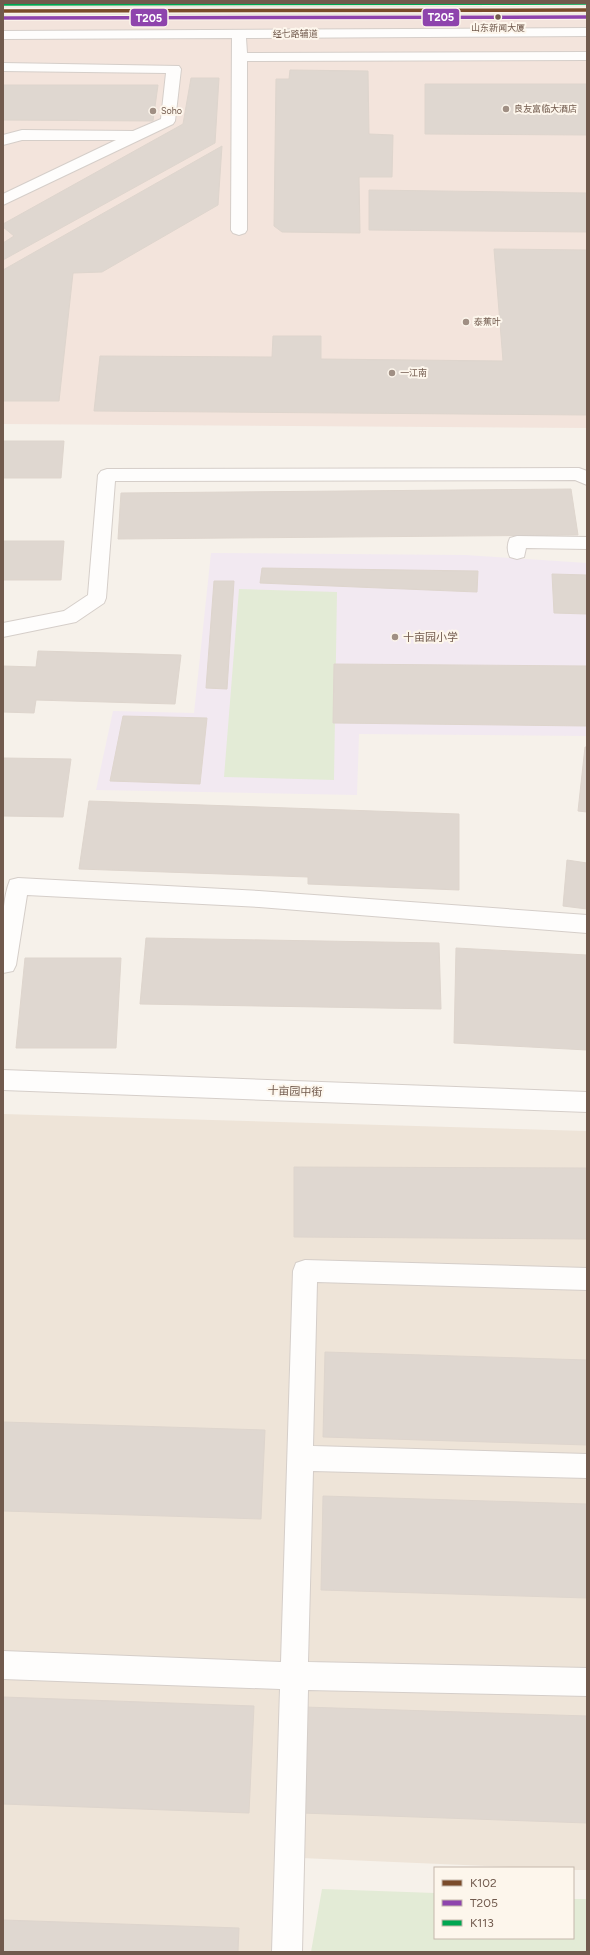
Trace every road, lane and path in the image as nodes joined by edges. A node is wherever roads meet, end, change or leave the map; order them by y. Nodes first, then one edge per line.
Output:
1 (587, 10) edge
2 (3, 11) edge
3 (587, 32) edge
4 (239, 34) junction
5 (3, 35) edge
6 (587, 56) edge
7 (240, 57) junction
8 (3, 67) edge
9 (137, 135) junction
10 (3, 140) edge
11 (3, 200) edge
12 (239, 230) dead end
13 (587, 479) edge
14 (587, 543) edge
15 (517, 553) dead end
16 (3, 630) edge
17 (587, 924) edge
18 (4, 969) edge
19 (3, 1080) edge
20 (587, 1102) edge
21 (587, 1279) edge
22 (300, 1458) junction
23 (587, 1466) edge
24 (3, 1665) edge
25 (294, 1676) junction
26 (587, 1682) edge
27 (287, 1952) edge

1 - 2 main road
3 - 4 street, 经七路辅道
4 - 5 street, 经七路辅道
4 - 7 street
6 - 7 street
7 - 12 street
8 - 9 street
9 - 10 street
9 - 11 street
13 - 16 street
14 - 15 street
17 - 18 street
19 - 20 street, 十亩园中街
21 - 22 street
22 - 23 street
22 - 25 street
24 - 25 street
25 - 26 street
25 - 27 street

